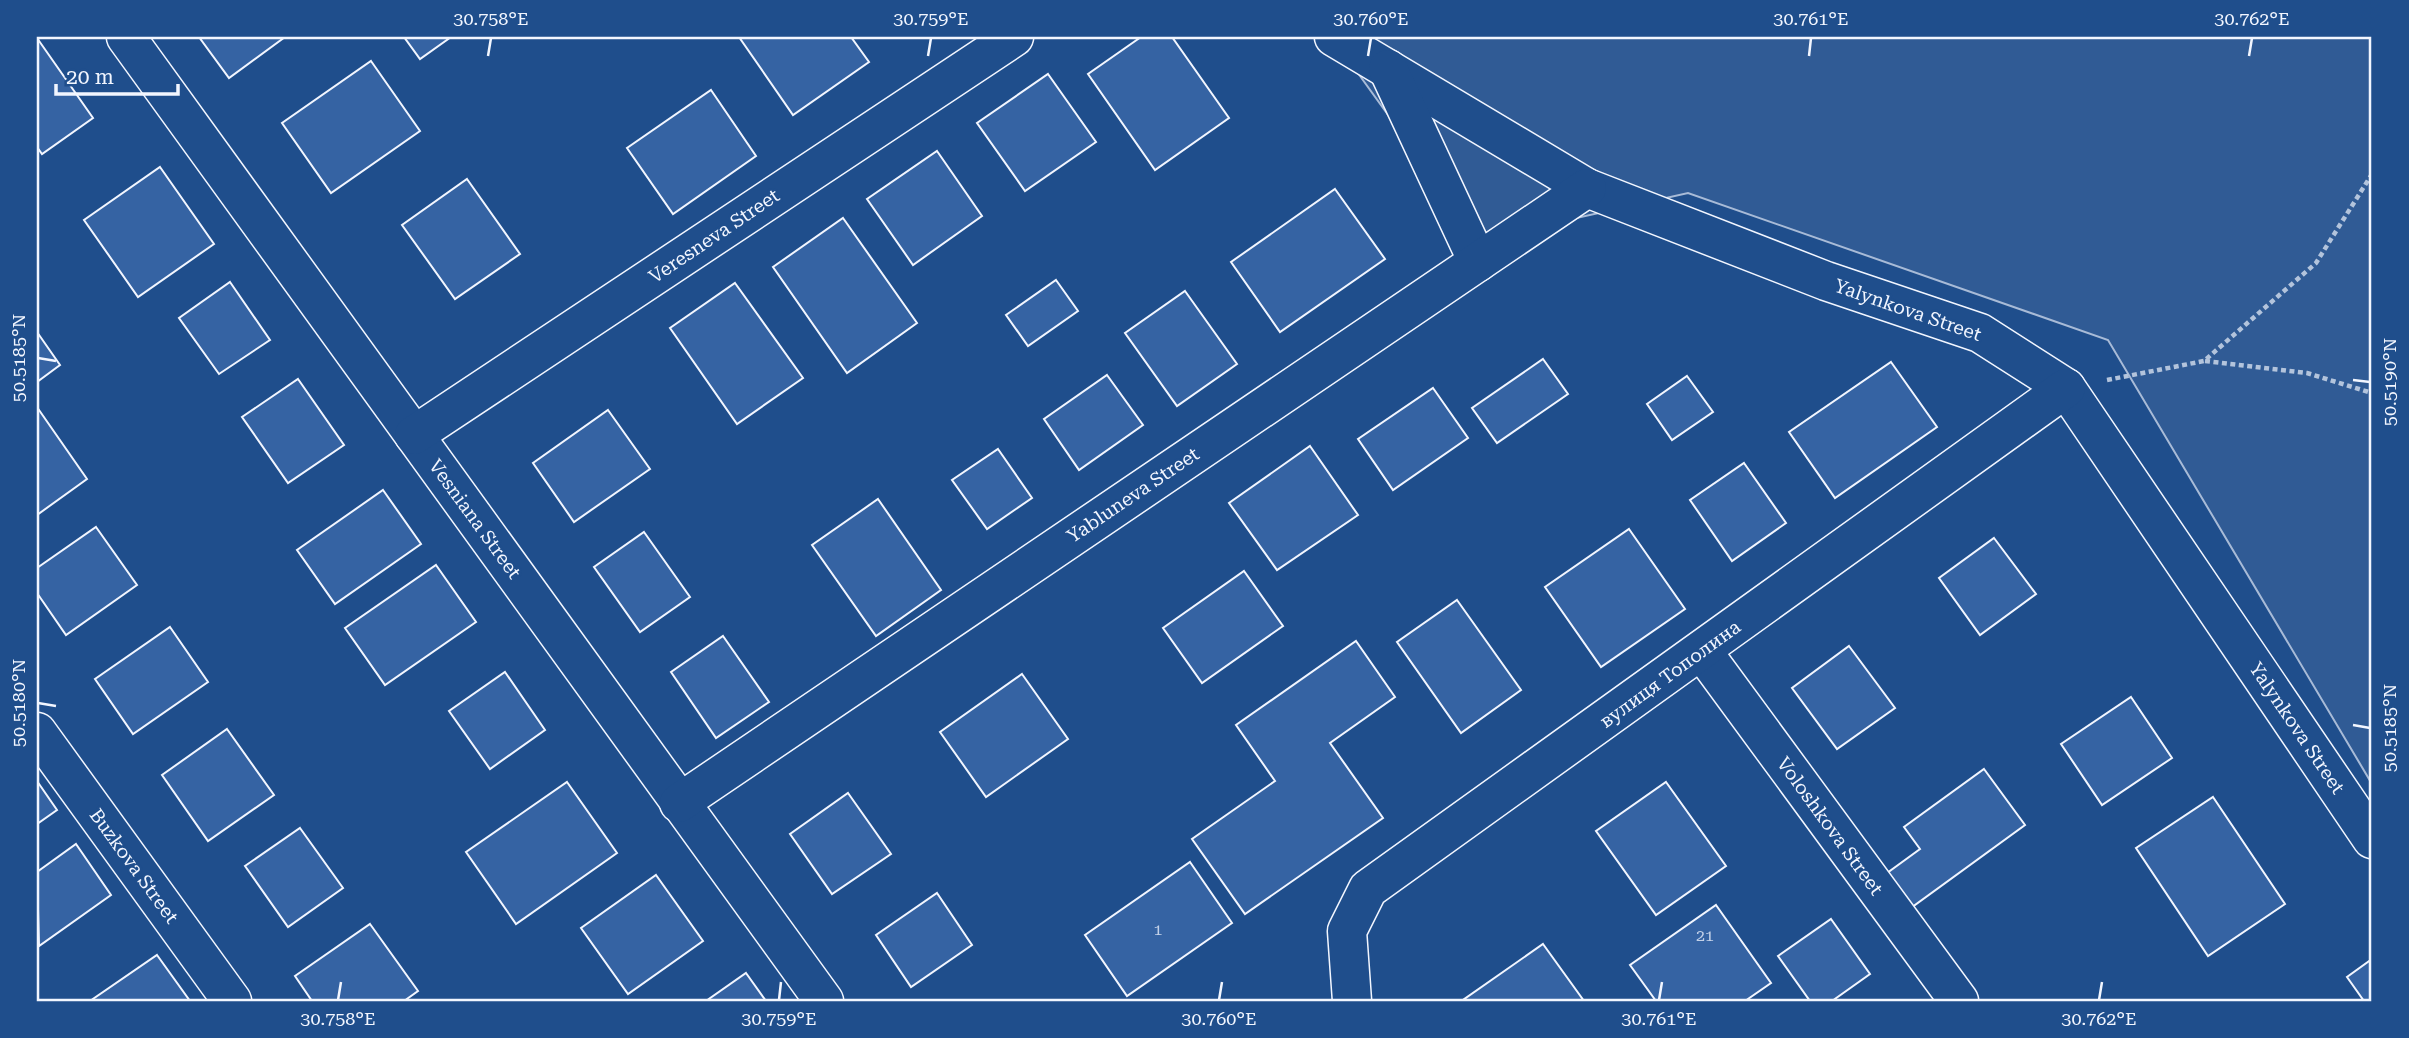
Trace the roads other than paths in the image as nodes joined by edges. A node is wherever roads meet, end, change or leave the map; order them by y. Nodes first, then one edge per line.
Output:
1 (126, 37) edge
2 (1014, 37) edge
3 (1334, 37) edge
4 (1388, 69) junction
5 (1587, 188) junction
6 (1478, 262) junction
7 (2066, 388) junction
8 (414, 435) junction
9 (1702, 651) junction
10 (37, 732) edge
11 (679, 803) junction
12 (2372, 839) edge
13 (232, 1001) edge
14 (824, 1001) edge
15 (1352, 1001) edge
16 (1959, 1001) edge

1 - 8 street, Vesniana Street
2 - 8 street, Veresneva Street
3 - 4 street, Yalynkova Street
4 - 5 street, Yalynkova Street
4 - 6 street
5 - 6 street, Yabluneva Street
5 - 7 street, Yalynkova Street
6 - 11 street, Yabluneva Street
7 - 9 street, вулиця Тополина
7 - 12 street, Yalynkova Street
8 - 11 street, Vesniana Street
9 - 15 street, вулиця Тополина
9 - 16 street, Voloshkova Street
10 - 13 street, Buzkova Street
11 - 14 street, Vesniana Street

